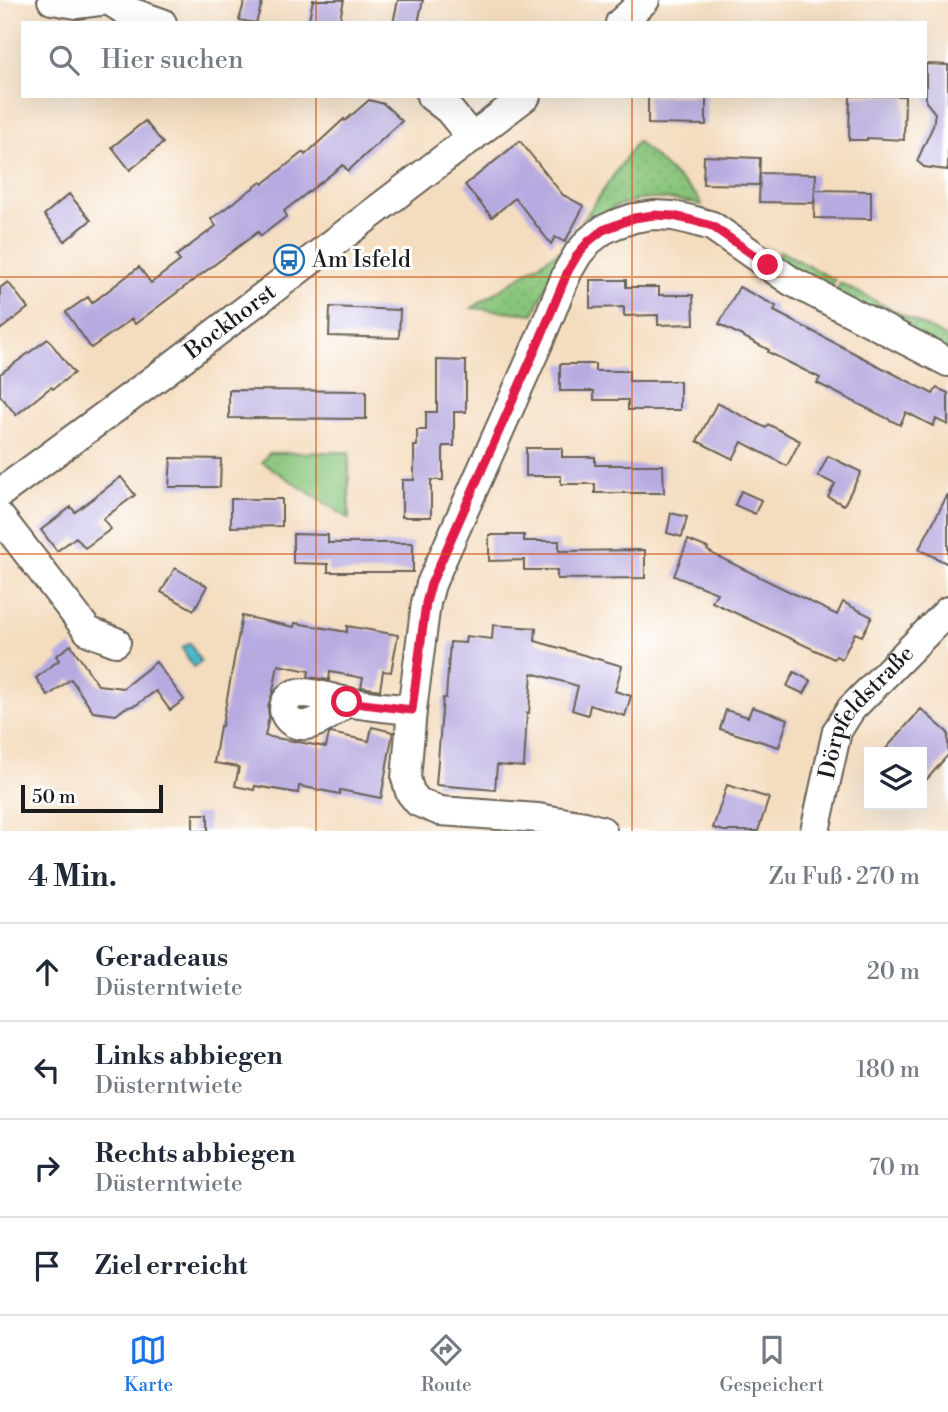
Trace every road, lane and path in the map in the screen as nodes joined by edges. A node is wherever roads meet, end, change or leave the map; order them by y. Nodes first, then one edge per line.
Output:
1 (52, 0) edge
2 (108, 0) edge
3 (156, 21) edge
4 (434, 98) edge
5 (523, 98) edge
6 (472, 138) junction
7 (948, 362) edge
8 (0, 493) edge
9 (0, 517) edge
10 (948, 611) edge
11 (116, 642) dead end
12 (347, 702) dead end
13 (412, 710) junction
14 (602, 831) edge
15 (815, 831) edge

1 - 2 street
2 - 3 street
4 - 6 street
5 - 6 street, Bockhorst
6 - 8 street, Bockhorst
7 - 13 street
9 - 11 street
10 - 15 street, Dörpfeldstraße
12 - 13 street
13 - 14 street

